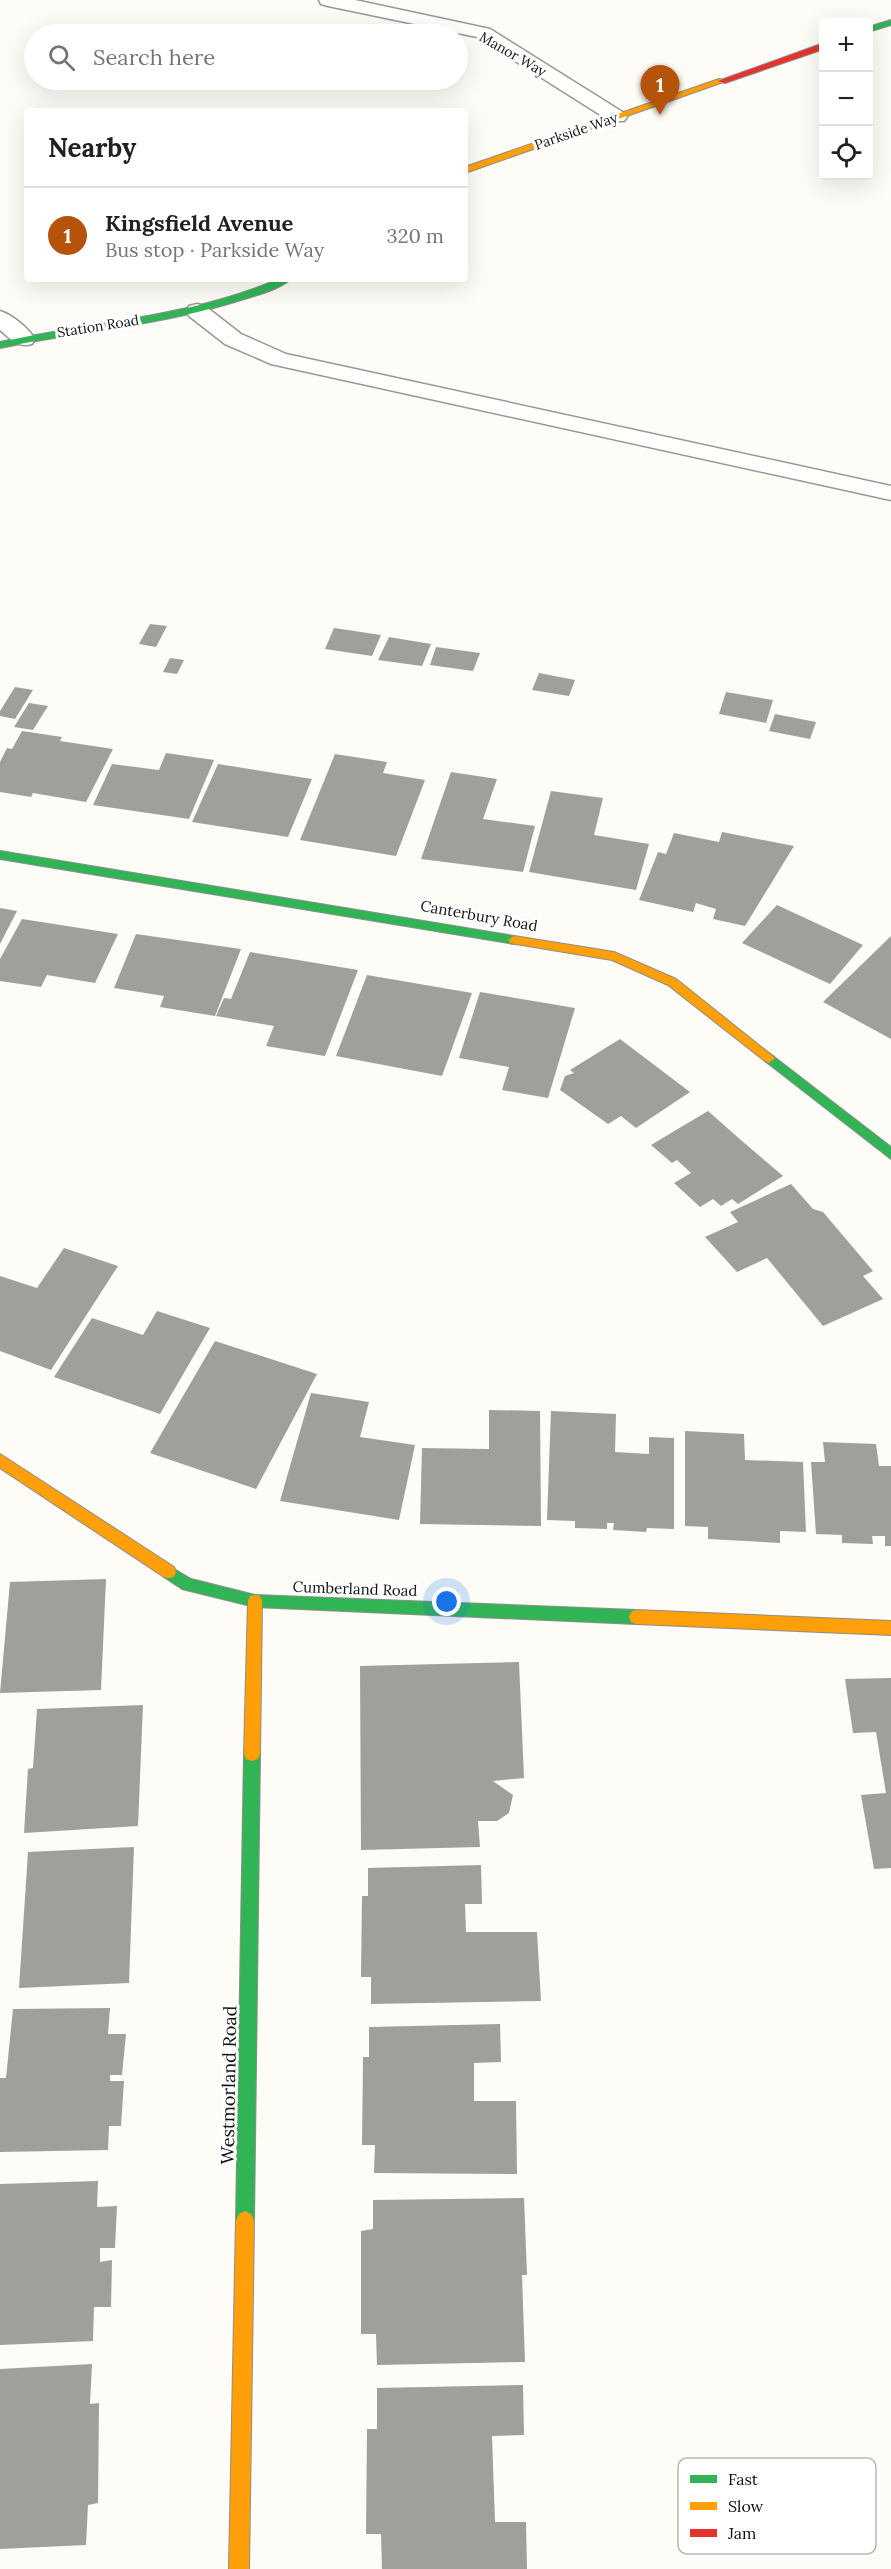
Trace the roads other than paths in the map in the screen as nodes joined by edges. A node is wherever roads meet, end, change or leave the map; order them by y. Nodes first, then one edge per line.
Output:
1 (328, 0) edge
2 (891, 22) edge
3 (441, 24) edge
4 (873, 28) edge
5 (468, 30) edge
6 (819, 47) edge
7 (617, 117) junction
8 (468, 169) edge
9 (282, 282) edge
10 (197, 311) junction
11 (0, 318) edge
12 (24, 339) junction
13 (0, 345) edge
14 (891, 493) edge
15 (0, 855) edge
16 (891, 1154) edge
17 (0, 1460) edge
18 (255, 1601) junction
19 (891, 1628) edge
20 (239, 2569) edge

1 - 3 street, Manor Way
2 - 4 street
5 - 7 street, Manor Way
6 - 7 street, Parkside Way
7 - 8 street, Parkside Way
9 - 10 street
10 - 12 street, Station Road
10 - 14 street
11 - 12 street
12 - 13 street, Station Road
15 - 16 street, Canterbury Road
17 - 18 street, Cumberland Road
18 - 19 street, Cumberland Road
18 - 20 street, Westmorland Road

